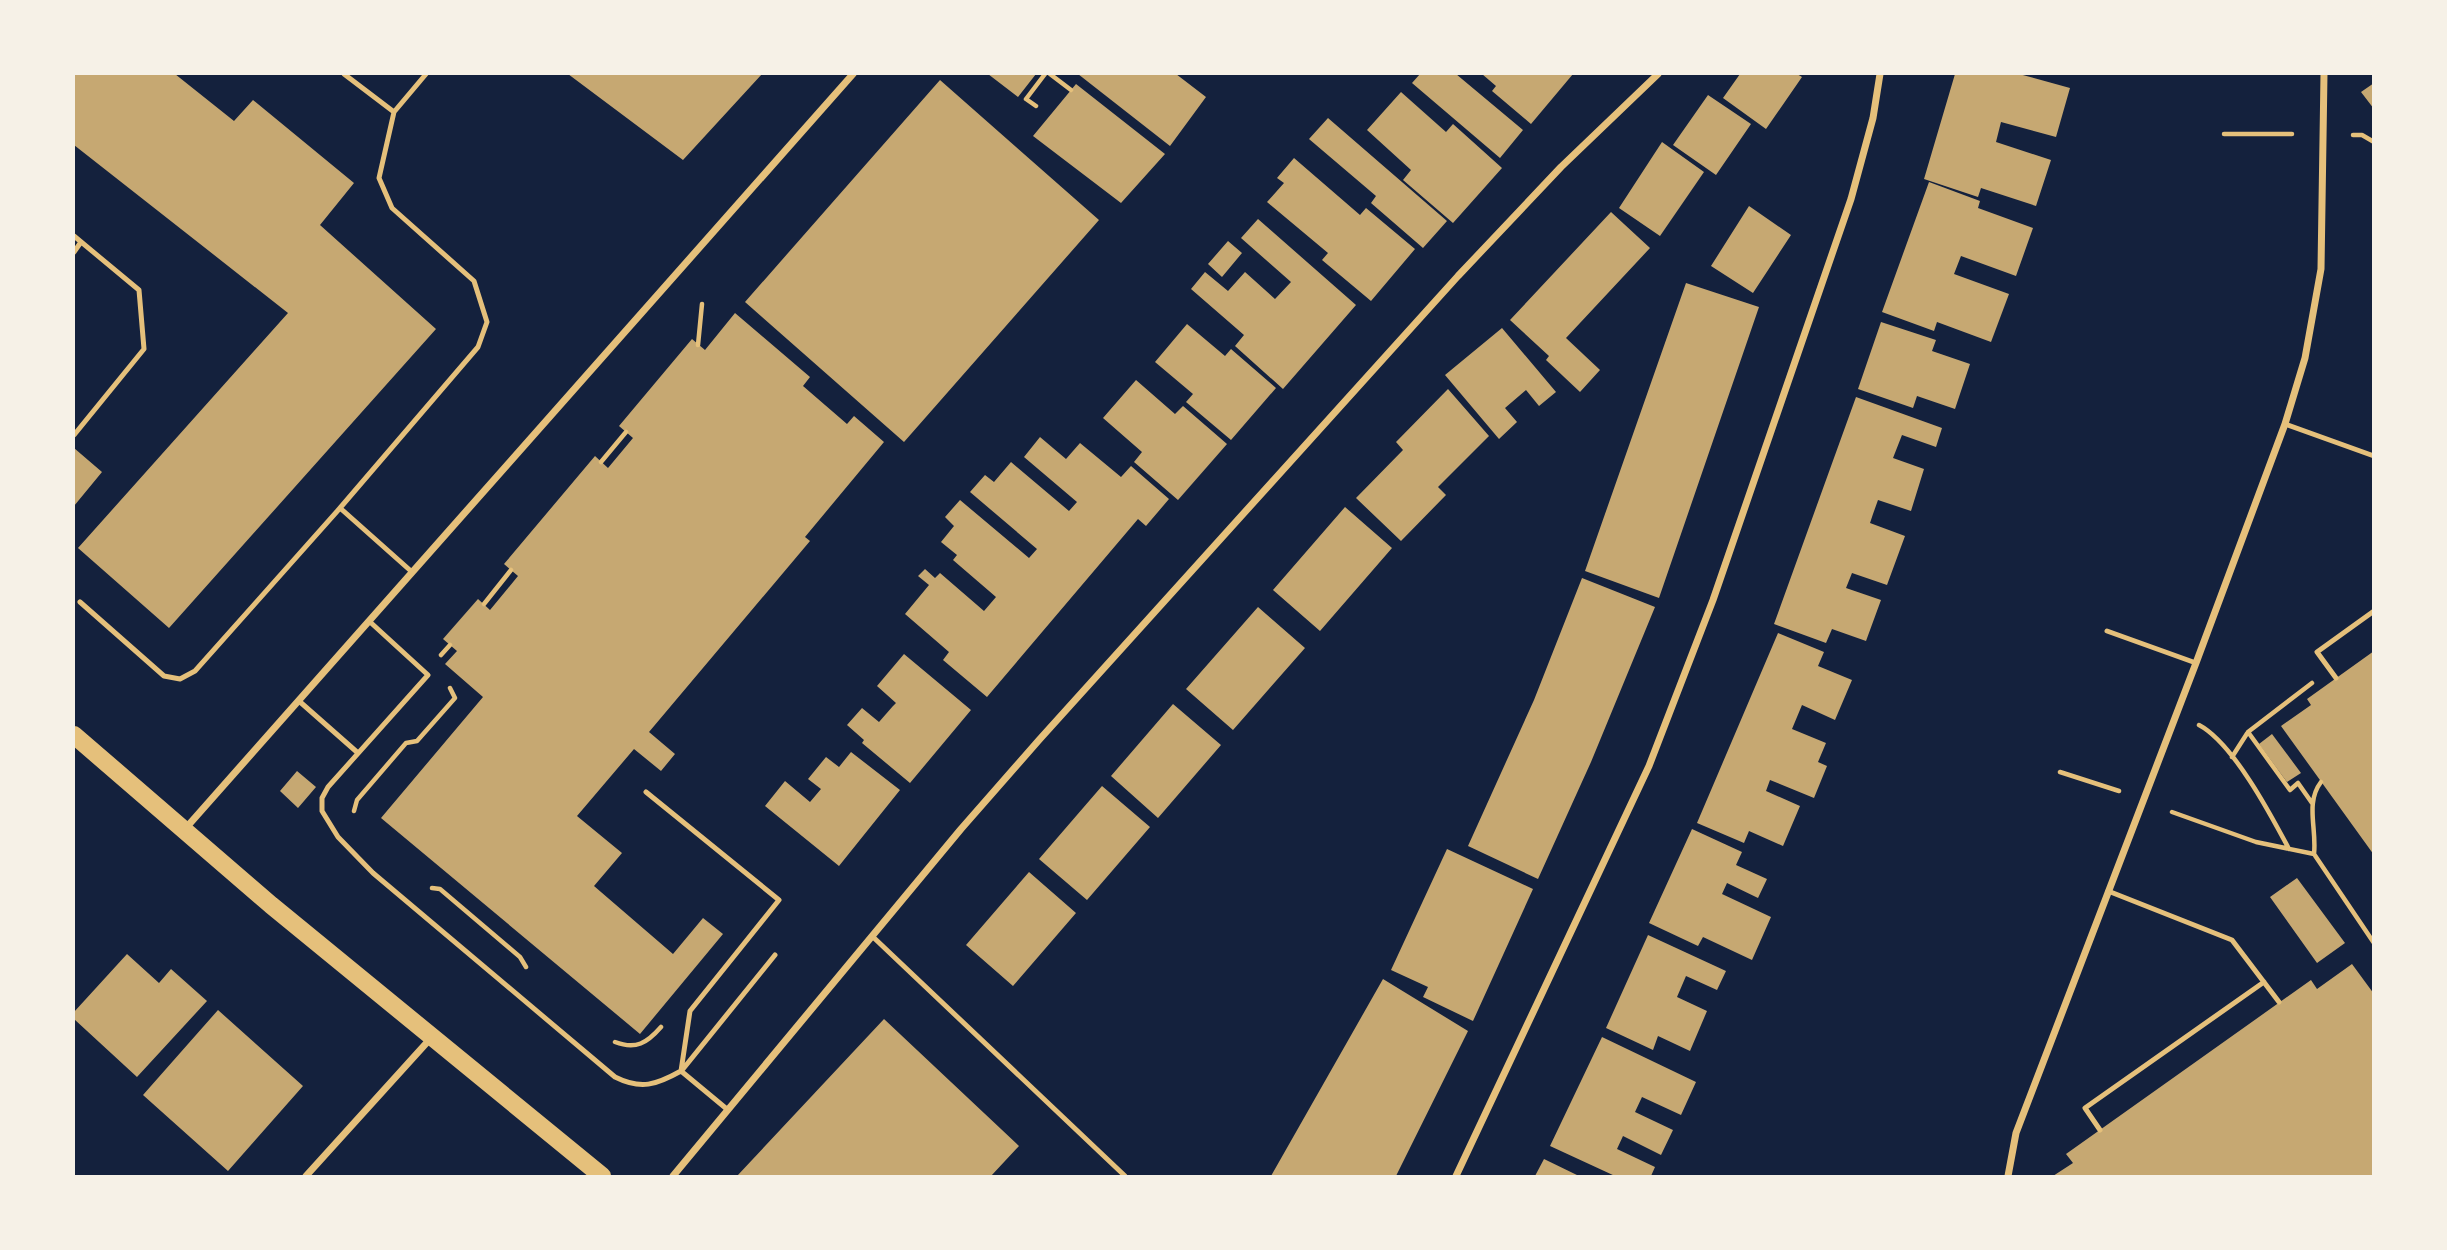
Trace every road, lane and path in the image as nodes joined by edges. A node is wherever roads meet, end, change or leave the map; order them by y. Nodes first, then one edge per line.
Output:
1 (344, 74) edge
2 (426, 74) edge
3 (853, 74) edge
4 (1048, 74) edge
5 (1658, 74) edge
6 (1880, 74) edge
7 (2324, 74) edge
8 (1071, 90) dead end
9 (1036, 106) dead end
10 (394, 112) junction
11 (2224, 134) dead end
12 (2292, 134) dead end
13 (2353, 135) dead end
14 (2374, 142) edge
15 (74, 236) edge
16 (81, 242) junction
17 (74, 252) edge
18 (702, 304) dead end
19 (698, 345) dead end
20 (2285, 424) junction
21 (626, 432) dead end
22 (74, 435) edge
23 (2374, 456) edge
24 (601, 462) dead end
25 (340, 508) junction
26 (511, 570) dead end
27 (412, 572) junction
28 (80, 602) dead end
29 (484, 604) dead end
30 (2374, 611) edge
31 (369, 621) junction
32 (2107, 631) dead end
33 (450, 645) dead end
34 (437, 660) dead end
35 (2196, 663) junction
36 (2330, 670) junction
37 (2336, 678) dead end
38 (449, 685) dead end
39 (299, 701) junction
40 (2176, 716) junction
41 (2248, 732) junction
42 (74, 734) edge
43 (358, 753) junction
44 (2231, 757) junction
45 (2060, 772) dead end
46 (2321, 782) dead end
47 (2120, 791) dead end
48 (646, 792) dead end
49 (2312, 803) junction
50 (2172, 812) dead end
51 (358, 822) dead end
52 (184, 830) junction
53 (2289, 849) junction
54 (2314, 854) junction
55 (420, 885) dead end
56 (2108, 891) junction
57 (872, 936) junction
58 (2374, 943) edge
59 (775, 955) dead end
60 (536, 976) dead end
61 (2264, 982) junction
62 (2279, 1002) dead end
63 (690, 1011) junction
64 (433, 1035) junction
65 (608, 1038) dead end
66 (681, 1071) junction
67 (728, 1110) junction
68 (2100, 1130) dead end
69 (306, 1177) edge
70 (602, 1177) edge
71 (673, 1177) edge
72 (1125, 1177) edge
73 (1456, 1177) edge
74 (2007, 1177) edge

1 - 10 lane
2 - 10 lane
3 - 27 street
4 - 8 path
4 - 9 path
5 - 57 street
6 - 73 street
7 - 20 street
10 - 25 lane
11 - 12 path
13 - 14 path
15 - 16 lane
16 - 17 lane
16 - 22 lane
18 - 19 path
20 - 23 lane
20 - 35 street
21 - 24 path
25 - 27 lane
25 - 28 lane
26 - 29 path
27 - 31 street
30 - 36 lane
31 - 39 street
31 - 43 lane
32 - 35 lane
33 - 34 path
35 - 40 street
36 - 37 lane
36 - 41 path
38 - 51 path
39 - 43 lane
39 - 52 street
40 - 44 path
40 - 56 street
41 - 44 path
41 - 49 path
42 - 52 main road
43 - 66 lane
44 - 53 path
45 - 47 path
46 - 49 path
48 - 63 lane
49 - 54 path
50 - 53 path
52 - 64 main road
53 - 54 path
54 - 58 path
55 - 60 path
56 - 61 lane
56 - 74 street
57 - 67 street
57 - 72 lane
59 - 66 lane
61 - 62 lane
61 - 68 lane
63 - 65 path
63 - 66 lane
64 - 69 street
64 - 70 main road
66 - 67 lane
67 - 71 street

